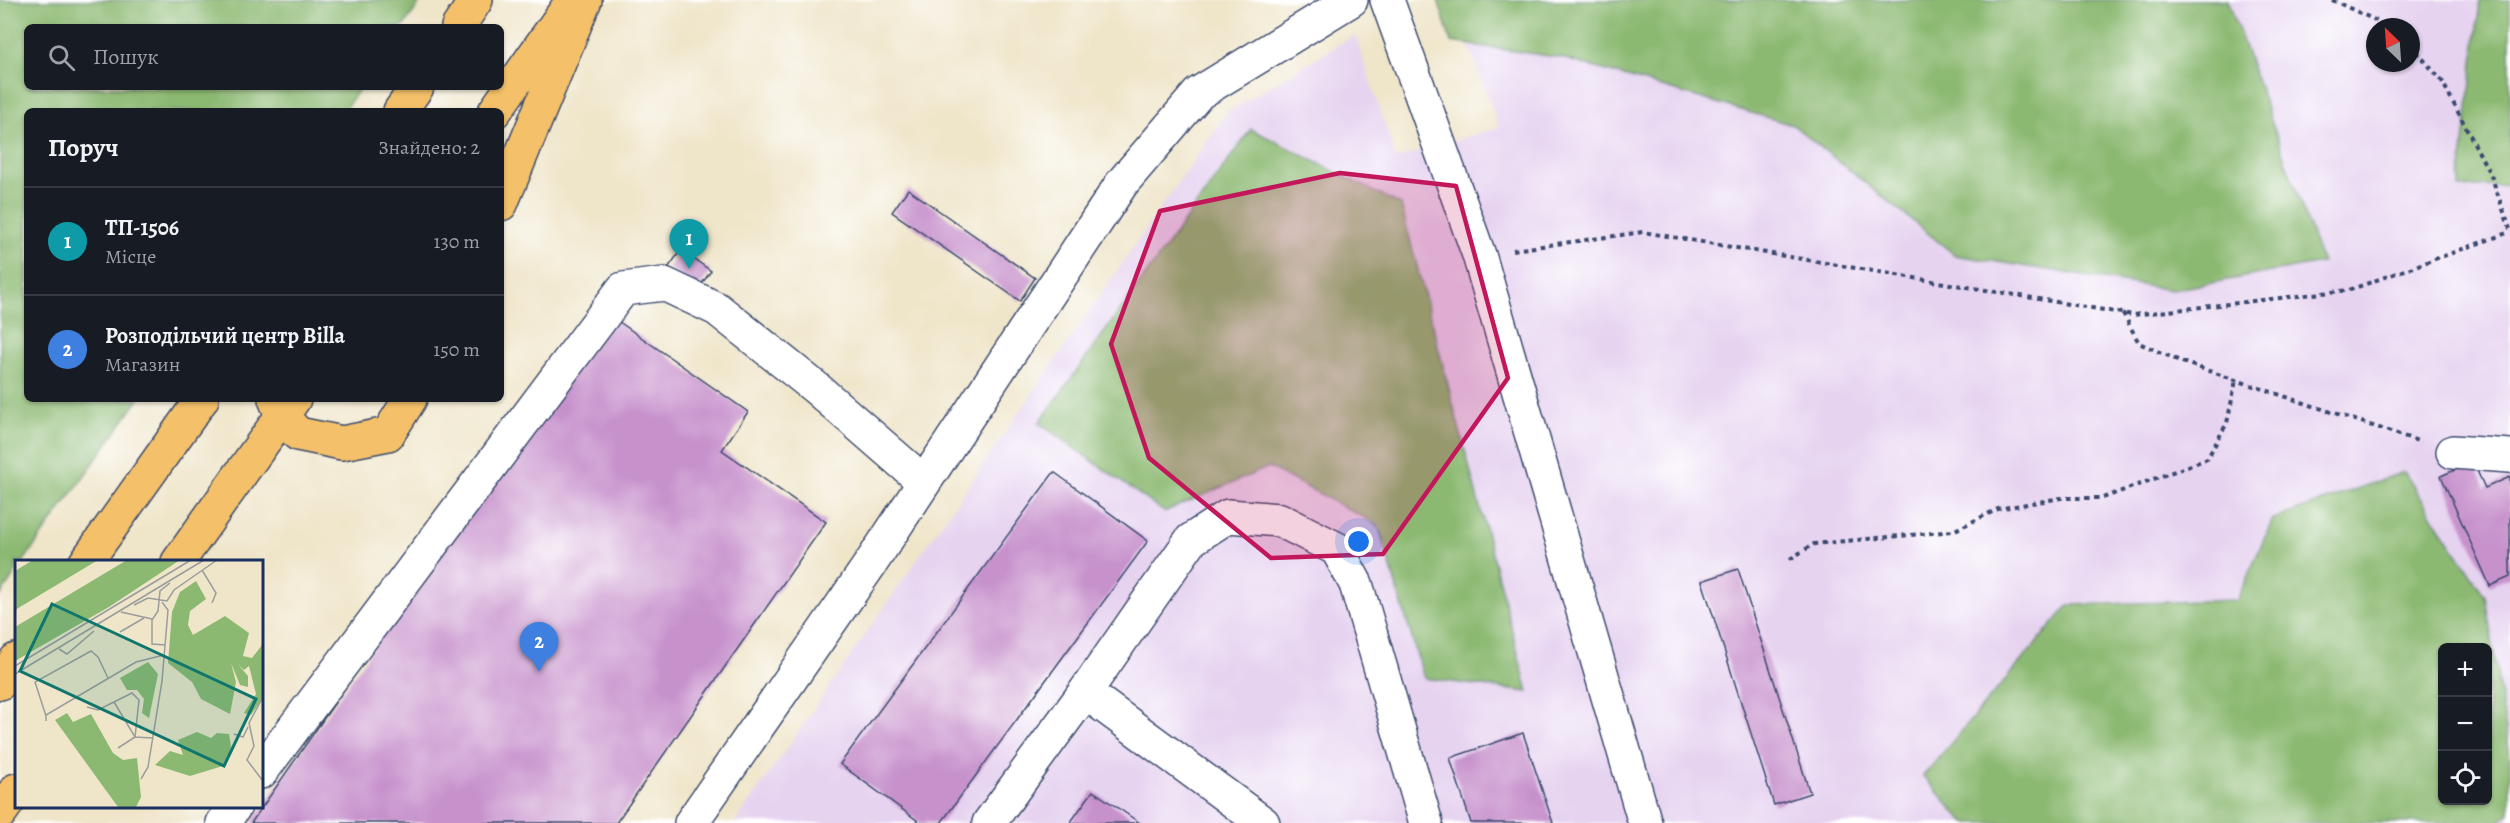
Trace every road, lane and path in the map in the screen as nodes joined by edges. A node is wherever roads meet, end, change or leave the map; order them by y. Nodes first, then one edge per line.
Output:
1 (476, 0) edge
2 (573, 0) edge
3 (585, 0) edge
4 (1352, 0) edge
5 (1387, 0) edge
6 (2332, 0) edge
7 (2371, 18) edge
8 (460, 24) edge
9 (2420, 55) edge
10 (415, 90) edge
11 (402, 108) edge
12 (497, 108) edge
13 (504, 197) edge
14 (2510, 231) edge
15 (1479, 255) junction
16 (2123, 313) junction
17 (2236, 380) junction
18 (200, 402) edge
19 (408, 402) edge
20 (284, 405) edge
21 (2453, 452) joint
22 (2510, 456) edge
23 (924, 482) junction
24 (1790, 559) dead end
25 (87, 560) edge
26 (179, 560) edge
27 (15, 661) edge
28 (0, 683) edge
29 (1085, 692) junction
30 (262, 771) edge
31 (15, 791) edge
32 (234, 808) edge
33 (0, 813) edge
34 (223, 823) edge
35 (691, 823) edge
36 (988, 823) edge
37 (1263, 823) edge
38 (1426, 823) edge
39 (1645, 823) edge

1 - 8 highway
2 - 12 highway
3 - 13 highway
4 - 23 lane
5 - 15 lane
6 - 7 path
9 - 14 path
10 - 11 highway
14 - 16 path
15 - 16 path
15 - 39 lane
16 - 17 path
17 - 21 path
17 - 24 path
18 - 25 highway
19 - 20 highway
20 - 26 highway
21 - 22 lane
23 - 30 lane
23 - 35 lane
27 - 28 highway
29 - 36 lane
29 - 37 lane
29 - 38 lane
31 - 33 highway
32 - 34 lane

